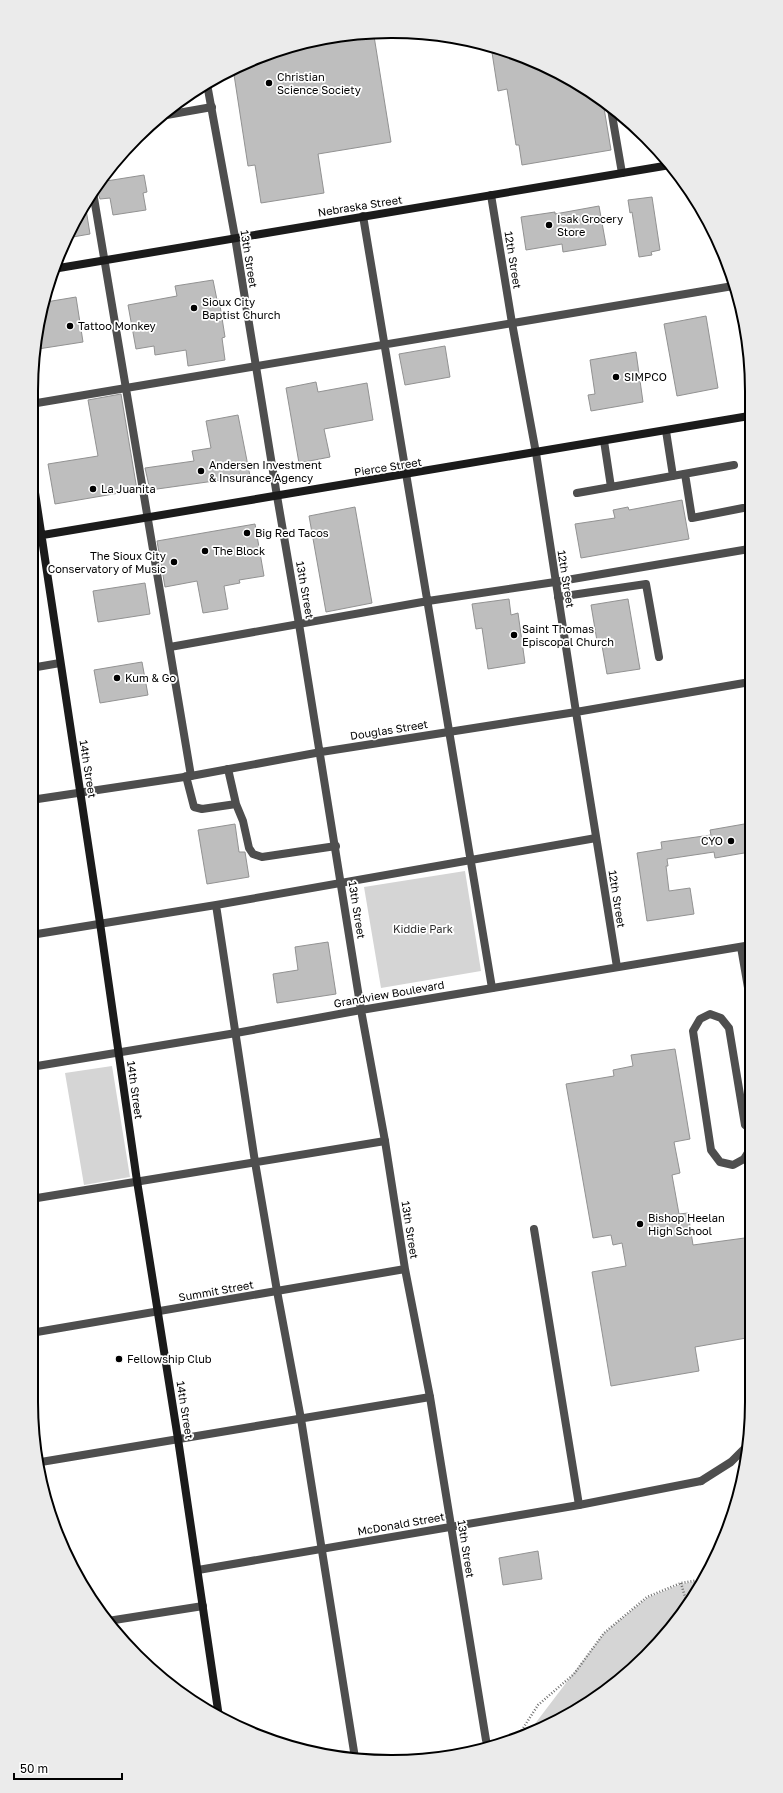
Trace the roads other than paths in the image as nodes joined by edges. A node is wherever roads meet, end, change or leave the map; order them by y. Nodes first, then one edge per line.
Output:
1 (208, 89) edge
2 (212, 107) junction
3 (172, 114) edge
4 (612, 115) edge
5 (664, 166) edge
6 (622, 173) junction
7 (491, 195) junction
8 (95, 200) edge
9 (363, 216) junction
10 (235, 237) junction
11 (106, 261) junction
12 (61, 268) edge
13 (729, 287) edge
14 (512, 323) junction
15 (385, 345) junction
16 (255, 366) junction
17 (126, 388) junction
18 (38, 403) edge
19 (745, 417) edge
20 (666, 431) junction
21 (604, 441) junction
22 (536, 453) junction
23 (734, 465) dead end
24 (685, 474) junction
25 (407, 475) junction
26 (673, 476) junction
27 (612, 487) junction
28 (577, 493) dead end
29 (277, 496) junction
30 (743, 508) dead end
31 (38, 511) edge
32 (149, 517) junction
33 (42, 536) junction
34 (38, 537) edge
35 (745, 550) edge
36 (555, 582) junction
37 (558, 597) junction
38 (428, 601) junction
39 (299, 624) junction
40 (170, 647) junction
41 (659, 657) dead end
42 (60, 663) junction
43 (38, 667) edge
44 (745, 683) edge
45 (576, 712) junction
46 (449, 731) junction
47 (321, 752) junction
48 (228, 769) junction
49 (188, 776) junction
50 (80, 792) junction
51 (38, 799) edge
52 (236, 804) junction
53 (596, 838) junction
54 (336, 846) junction
55 (471, 861) junction
56 (342, 882) junction
57 (216, 905) junction
58 (100, 923) junction
59 (38, 934) edge
60 (745, 946) edge
61 (741, 947) junction
62 (617, 967) junction
63 (745, 970) edge
64 (492, 988) junction
65 (361, 1010) junction
66 (236, 1033) junction
67 (118, 1053) junction
68 (38, 1067) edge
69 (745, 1124) edge
70 (385, 1141) junction
71 (745, 1157) edge
72 (255, 1162) junction
73 (137, 1181) junction
74 (38, 1198) edge
75 (534, 1229) dead end
76 (405, 1269) junction
77 (277, 1291) junction
78 (158, 1312) junction
79 (38, 1332) edge
80 (430, 1396) junction
81 (301, 1419) junction
82 (178, 1439) junction
83 (741, 1452) edge
84 (43, 1462) edge
85 (579, 1505) junction
86 (452, 1527) junction
87 (321, 1549) junction
88 (198, 1570) junction
89 (203, 1606) junction
90 (114, 1620) edge
91 (218, 1710) edge
92 (486, 1740) dead end
93 (354, 1753) edge

1 - 2 street, 13th Street
2 - 3 street
2 - 10 street, 13th Street
4 - 6 street
5 - 6 main road, Nebraska Street
6 - 7 main road, Nebraska Street
7 - 9 main road, Nebraska Street
7 - 14 street, 12th Street
8 - 11 street
9 - 10 main road, Nebraska Street
9 - 15 street
10 - 11 main road, Nebraska Street
10 - 16 street, 13th Street
11 - 12 main road, Nebraska Street
11 - 17 street
13 - 14 street
14 - 15 street
14 - 22 street, 12th Street
15 - 16 street
15 - 25 street
16 - 17 street
16 - 29 street, 13th Street
17 - 18 street
17 - 32 street
19 - 20 main road, Pierce Street
20 - 21 main road, Pierce Street
20 - 26 street
21 - 22 main road, Pierce Street
21 - 27 street
22 - 25 main road, Pierce Street
22 - 36 street, 12th Street
23 - 24 street
24 - 26 street
24 - 30 street
25 - 29 main road, Pierce Street
25 - 38 street
26 - 27 street
27 - 28 street
29 - 32 main road, Pierce Street
29 - 39 street, 13th Street
31 - 33 main road, 14th Street
32 - 33 main road, Pierce Street
32 - 40 street
33 - 34 main road, Pierce Street
33 - 42 main road, 14th Street
35 - 36 street
36 - 37 street, 12th Street
36 - 38 street
37 - 41 street
37 - 45 street, 12th Street
38 - 39 street
38 - 46 street
39 - 40 street
39 - 47 street, 13th Street
40 - 49 street
42 - 43 street
42 - 50 main road, 14th Street
44 - 45 street, Douglas Street
45 - 46 street, Douglas Street
45 - 53 street, 12th Street
46 - 47 street, Douglas Street
46 - 55 street
47 - 48 street, Douglas Street
47 - 54 street, 13th Street
48 - 49 street, Douglas Street
48 - 52 street
49 - 50 street, Douglas Street
49 - 52 street
50 - 51 street, Douglas Street
50 - 58 main road, 14th Street
52 - 54 street
53 - 55 street
53 - 62 street, 12th Street
54 - 56 street, 13th Street
55 - 56 street
55 - 64 street
56 - 57 street
56 - 65 street, 13th Street
57 - 58 street
57 - 66 street
58 - 59 street
58 - 67 main road, 14th Street
60 - 61 street, Grandview Boulevard
61 - 62 street, Grandview Boulevard
61 - 63 street
62 - 64 street, Grandview Boulevard
64 - 65 street, Grandview Boulevard
65 - 66 street, Grandview Boulevard
65 - 70 street, 13th Street
66 - 67 street, Grandview Boulevard
66 - 72 street
67 - 68 street, Grandview Boulevard
67 - 73 main road, 14th Street
69 - 71 street
70 - 72 street
70 - 76 street, 13th Street
72 - 73 street
72 - 77 street
73 - 74 street
73 - 78 main road, 14th Street
75 - 85 street
76 - 77 street, Summit Street
76 - 80 street, 13th Street
77 - 78 street, Summit Street
77 - 81 street
78 - 79 street, Summit Street
78 - 82 main road, 14th Street
80 - 81 street
80 - 86 street, 13th Street
81 - 82 street
81 - 87 street
82 - 84 street
82 - 88 main road, 14th Street
83 - 85 street, McDonald Street
85 - 86 street, McDonald Street
86 - 87 street, McDonald Street
86 - 92 street, 13th Street
87 - 88 street, McDonald Street
87 - 93 street
88 - 89 main road, 14th Street
89 - 90 street
89 - 91 main road, 14th Street

